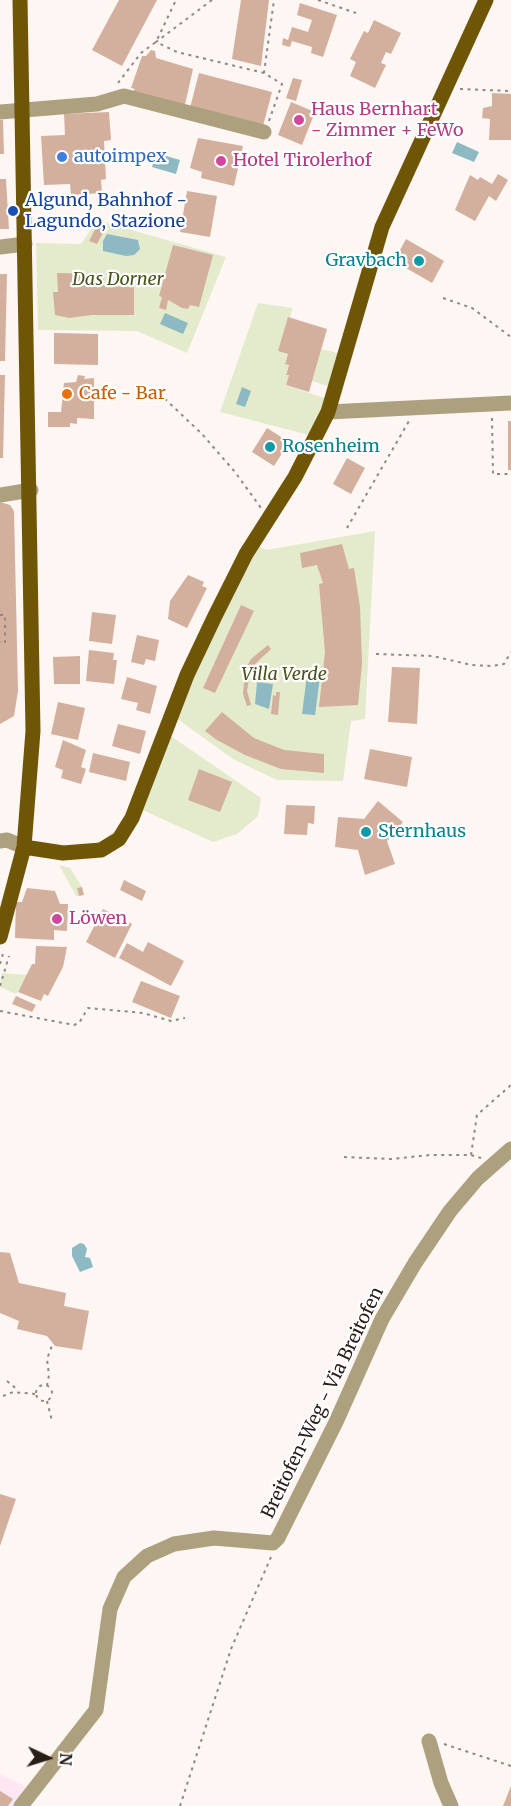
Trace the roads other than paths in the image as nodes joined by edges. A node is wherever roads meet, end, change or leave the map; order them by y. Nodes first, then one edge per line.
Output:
1 (20, 0) edge
2 (486, 0) edge
3 (22, 111) junction
4 (0, 112) edge
5 (264, 132) road end
6 (25, 244) junction
7 (0, 248) edge
8 (511, 403) edge
9 (328, 412) junction
10 (31, 490) junction
11 (0, 495) edge
12 (0, 841) edge
13 (24, 847) junction
14 (5, 907) edge
15 (0, 937) edge
16 (511, 1149) edge
17 (429, 1741) road end
18 (21, 1806) edge
19 (451, 1806) edge

1 - 3 main road
2 - 9 main road
3 - 4 street
3 - 5 street
3 - 6 main road
6 - 7 street
6 - 10 main road
8 - 9 street
9 - 13 main road
10 - 11 street
10 - 13 main road
12 - 13 street
13 - 14 main road
14 - 15 main road
16 - 18 street, Breitofen-Weg - Via Breitofen
17 - 19 street

